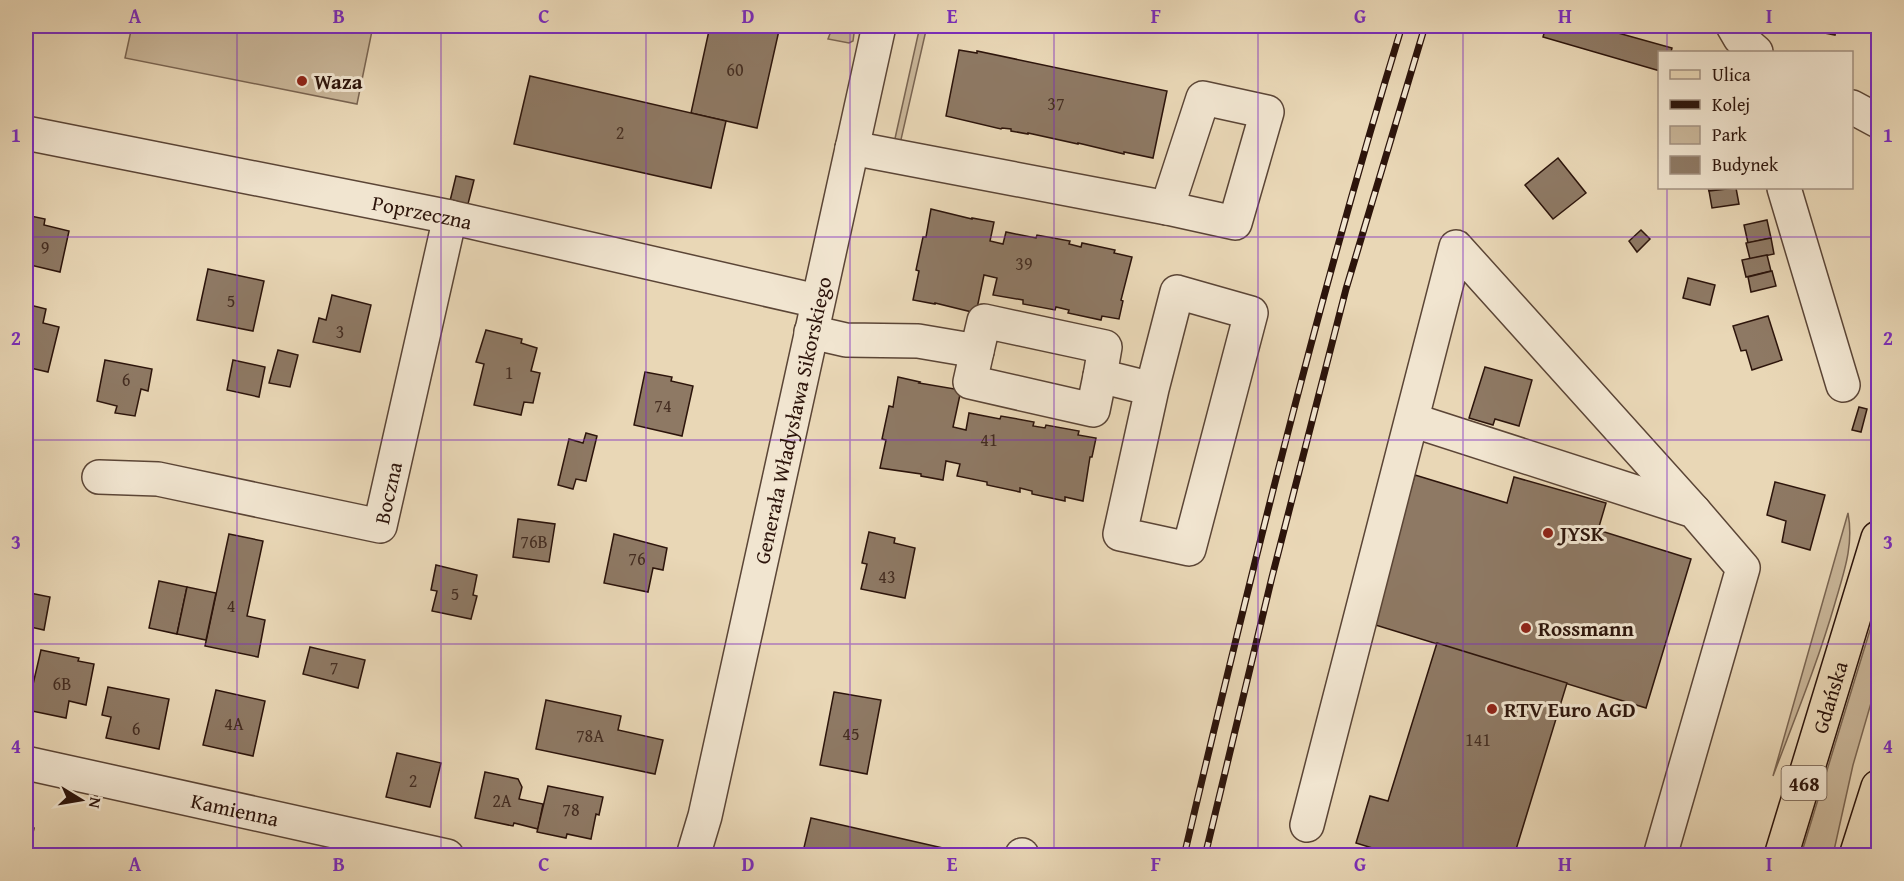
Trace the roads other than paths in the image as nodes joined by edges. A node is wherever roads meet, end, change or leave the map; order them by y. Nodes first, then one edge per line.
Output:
1 (879, 26) edge
2 (1733, 26) edge
3 (1755, 51) edge
4 (1853, 89) edge
5 (1878, 95) edge
6 (1853, 108) edge
7 (1878, 121) edge
8 (26, 133) edge
9 (852, 148) junction
10 (1784, 189) edge
11 (1167, 208) dead end
12 (450, 217) junction
13 (817, 301) junction
14 (811, 332) junction
15 (978, 351) junction
16 (1100, 376) junction
17 (1842, 385) dead end
18 (1152, 389) junction
19 (1412, 420) junction
20 (99, 477) dead end
21 (1694, 511) junction
22 (1878, 538) edge
23 (26, 762) edge
24 (1878, 787) edge
25 (705, 816) junction
26 (1307, 825) dead end
27 (447, 855) edge
28 (693, 855) edge
29 (704, 855) edge
30 (1660, 855) edge
31 (1781, 855) edge
32 (1856, 855) edge

1 - 9 street, Generała Władysława Sikorskiego
2 - 3 street
4 - 5 street
6 - 7 street
8 - 12 street, Poprzeczna
9 - 11 street
9 - 13 street, Generała Władysława Sikorskiego
10 - 17 street
12 - 13 street, Poprzeczna
12 - 20 street, Boczna
13 - 14 street, Generała Władysława Sikorskiego
14 - 15 street
14 - 25 street, Generała Władysława Sikorskiego
15 - 16 street
15 - 16 street
16 - 18 street
18 - 18 street
19 - 21 street
19 - 21 street
19 - 26 street
21 - 30 street
22 - 31 main road, Gdańska / 468
23 - 27 street, Kamienna
24 - 32 main road
25 - 28 street, Generała Władysława Sikorskiego
25 - 29 street, Generała Władysława Sikorskiego

